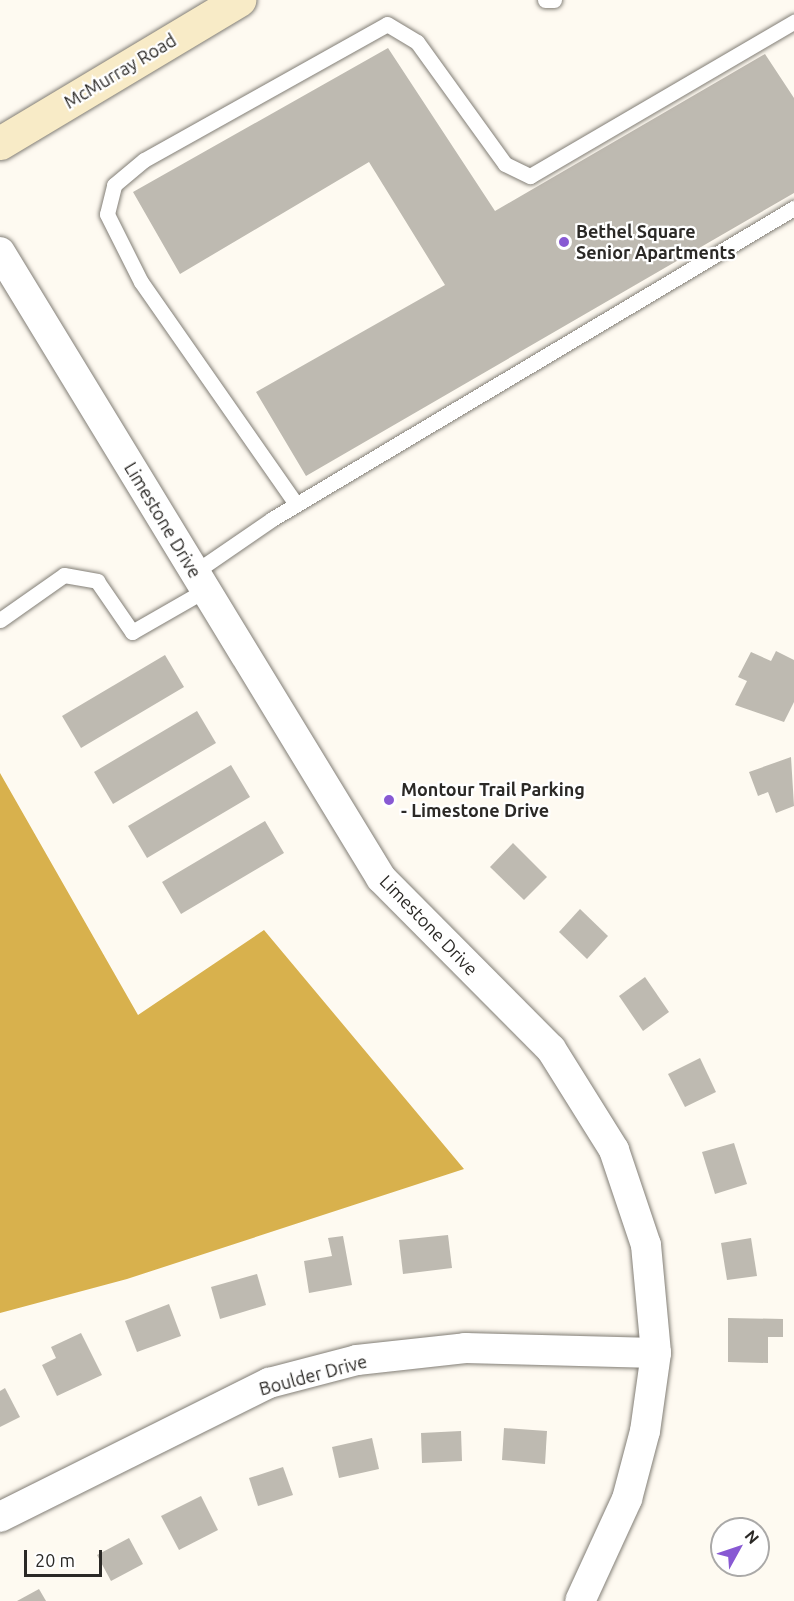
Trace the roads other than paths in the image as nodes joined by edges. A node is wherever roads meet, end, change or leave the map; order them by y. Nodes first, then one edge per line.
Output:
1 (239, 0) edge
2 (545, 0) edge
3 (554, 0) edge
4 (794, 22) edge
5 (0, 142) edge
6 (794, 208) edge
7 (0, 252) edge
8 (296, 504) junction
9 (200, 581) junction
10 (0, 620) edge
11 (656, 1353) junction
12 (0, 1517) edge
13 (580, 1601) edge

1 - 5 street, McMurray Road
2 - 3 lane
4 - 8 lane
6 - 8 lane
7 - 9 street, Limestone Drive
8 - 9 lane
9 - 10 lane
9 - 11 street, Limestone Drive
11 - 12 street, Boulder Drive
11 - 13 street, Limestone Drive

